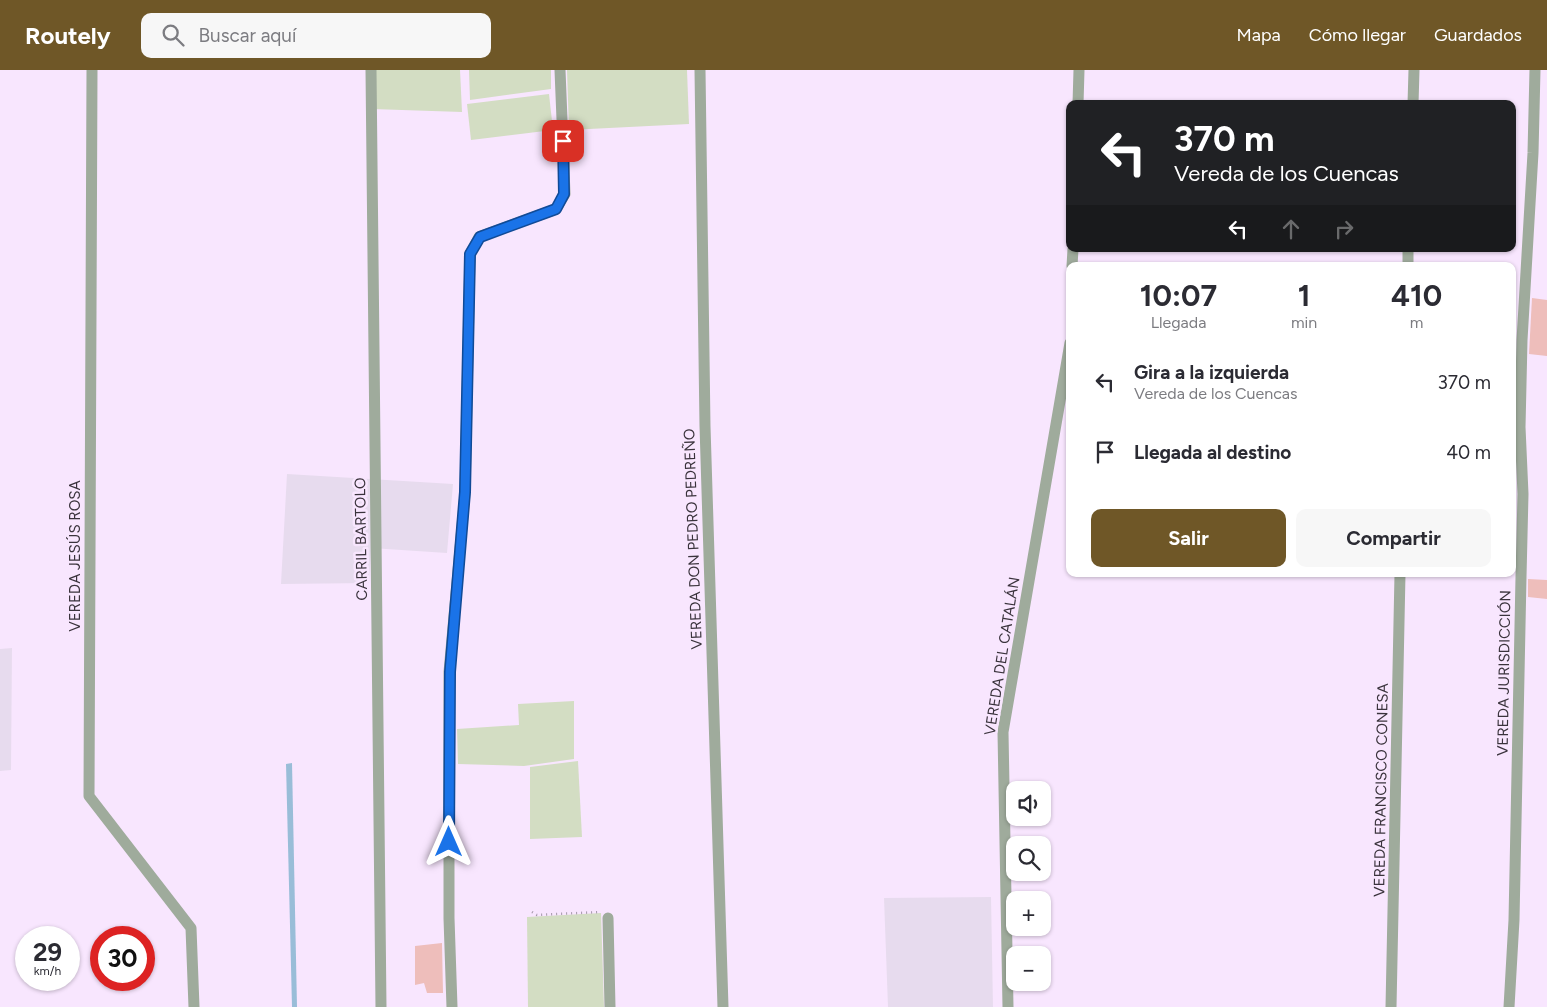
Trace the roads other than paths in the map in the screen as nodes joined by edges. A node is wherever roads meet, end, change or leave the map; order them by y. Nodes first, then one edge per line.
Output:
1 (92, 70) edge
2 (371, 70) edge
3 (560, 70) edge
4 (700, 70) edge
5 (1079, 70) edge
6 (1414, 70) edge
7 (1535, 70) edge
8 (1078, 100) edge
9 (1413, 100) edge
10 (1066, 366) edge
11 (1400, 577) edge
12 (607, 915) road end
13 (194, 1007) edge
14 (381, 1007) edge
15 (452, 1007) edge
16 (610, 1007) edge
17 (723, 1007) edge
18 (1008, 1007) edge
19 (1391, 1007) edge
20 (1509, 1007) edge

1 - 13 street, VEREDA JESÚS ROSA
2 - 14 street, CARRIL BARTOLO
3 - 15 street
4 - 17 street, VEREDA DON PEDRO PEDREÑO
5 - 8 street
6 - 9 street
7 - 20 street, VEREDA JURISDICCIÓN
10 - 18 street, VEREDA DEL CATALÁN
11 - 19 street, VEREDA FRANCISCO CONESA
12 - 16 street

